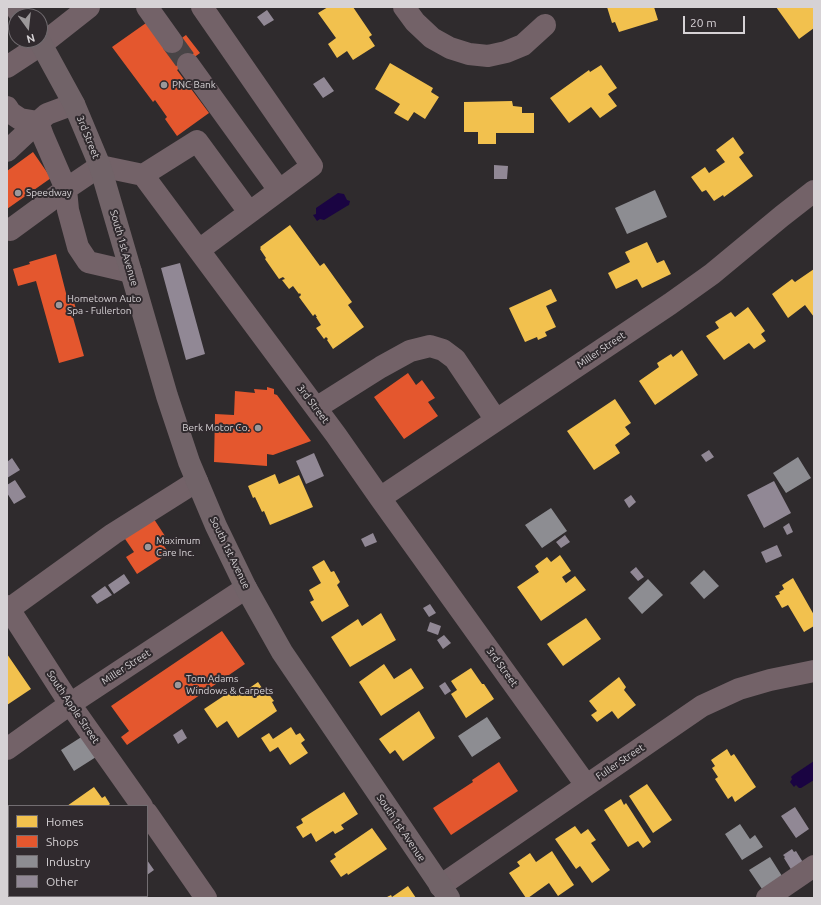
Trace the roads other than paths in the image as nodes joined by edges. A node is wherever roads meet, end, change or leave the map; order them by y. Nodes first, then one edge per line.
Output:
1 (90, 7) edge
2 (146, 7) edge
3 (202, 7) edge
4 (404, 7) edge
5 (545, 26) dead end
6 (48, 36) edge
7 (172, 42) tunnel mouth
8 (32, 48) edge
9 (43, 48) edge
10 (188, 64) tunnel mouth
11 (7, 67) edge
12 (74, 104) junction
13 (7, 107) edge
14 (38, 122) junction
15 (7, 151) edge
16 (100, 166) junction
17 (143, 176) junction
18 (66, 189) junction
19 (279, 190) junction
20 (814, 191) edge
21 (249, 212) junction
22 (10, 230) dead end
23 (199, 250) junction
24 (131, 272) junction
25 (316, 408) junction
26 (496, 420) junction
27 (197, 481) junction
28 (380, 498) junction
29 (246, 588) junction
30 (8, 607) edge
31 (814, 671) edge
32 (70, 704) junction
33 (7, 749) edge
34 (586, 785) junction
35 (141, 805) edge
36 (148, 814) edge
37 (814, 866) edge
38 (444, 892) edge
39 (206, 898) edge
40 (767, 898) edge

1 - 6 street
2 - 7 street
3 - 19 street
4 - 5 street
8 - 11 street
9 - 12 main road, 3rd Street
10 - 19 street
12 - 14 street
12 - 16 main road, 3rd Street
13 - 14 street
14 - 15 street
14 - 18 street
16 - 17 street, 3rd Street
16 - 18 street
16 - 24 main road, South 1st Avenue
17 - 21 street
17 - 23 street, 3rd Street
18 - 22 street
18 - 24 street
19 - 21 street
20 - 26 street, Miller Street
21 - 23 street
23 - 25 street, 3rd Street
24 - 27 main road, South 1st Avenue
25 - 26 street
25 - 28 street, 3rd Street
26 - 28 street, Miller Street
27 - 29 main road, South 1st Avenue
27 - 30 street
28 - 34 street, 3rd Street
29 - 32 street, Miller Street
29 - 38 main road, South 1st Avenue
30 - 32 street, South Apple Street
31 - 34 street, Fuller Street
32 - 33 street, Miller Street
32 - 35 street, South Apple Street
34 - 38 street, Fuller Street
36 - 39 street
37 - 40 street

